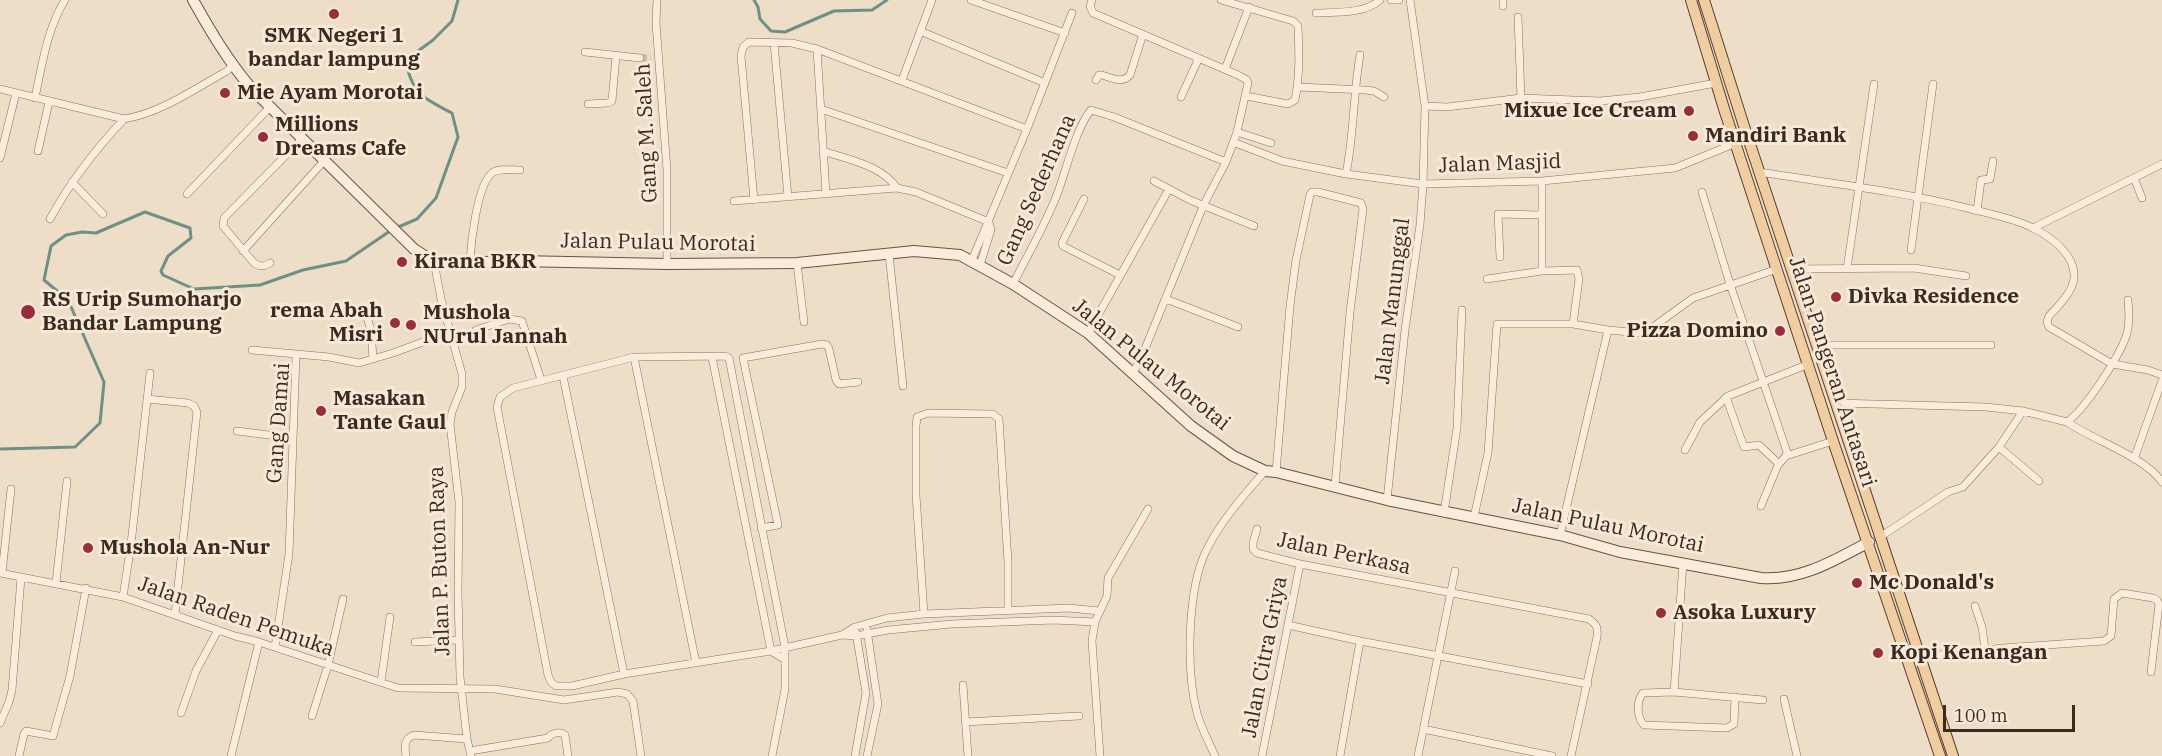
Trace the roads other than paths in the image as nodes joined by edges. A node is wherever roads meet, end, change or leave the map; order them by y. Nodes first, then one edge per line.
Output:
1 (65, 0) edge
2 (193, 0) edge
3 (657, 0) edge
4 (932, 0) edge
5 (971, 0) edge
6 (1092, 0) edge
7 (1221, 0) edge
8 (1380, 0) edge
9 (1391, 0) edge
10 (1399, 0) edge
11 (1410, 0) edge
12 (1699, 1) edge
13 (1249, 7) junction
14 (1072, 13) dead end
15 (1316, 13) dead end
16 (1518, 17) dead end
17 (920, 31) junction
18 (1065, 33) junction
19 (1143, 34) junction
20 (774, 43) junction
21 (817, 49) junction
22 (585, 52) dead end
23 (1359, 55) dead end
24 (616, 56) junction
25 (640, 57) tunnel mouth
26 (1199, 58) junction
27 (232, 66) junction
28 (1225, 69) junction
29 (902, 80) junction
30 (1096, 80) dead end
31 (1045, 83) junction
32 (1716, 83) junction
33 (1874, 84) dead end
34 (1933, 84) dead end
35 (1298, 87) junction
36 (0, 89) edge
37 (1354, 89) junction
38 (16, 93) junction
39 (1246, 96) junction
40 (1182, 97) dead end
41 (1384, 97) dead end
42 (35, 98) junction
43 (1521, 98) junction
44 (49, 102) junction
45 (588, 104) dead end
46 (1425, 106) junction
47 (270, 107) junction
48 (820, 109) junction
49 (124, 119) junction
50 (1027, 129) junction
51 (1237, 132) junction
52 (302, 139) junction
53 (1233, 142) junction
54 (1271, 143) dead end
55 (1736, 143) junction
56 (38, 151) dead end
57 (823, 151) junction
58 (0, 158) edge
59 (324, 161) junction
60 (1993, 161) dead end
61 (1226, 162) junction
62 (2162, 164) edge
63 (520, 170) dead end
64 (1759, 172) junction
65 (1008, 173) junction
66 (1346, 174) junction
67 (2134, 178) junction
68 (1154, 181) dead end
69 (1542, 181) junction
70 (72, 182) junction
71 (1423, 184) junction
72 (1857, 187) junction
73 (897, 188) junction
74 (1169, 189) junction
75 (1702, 192) dead end
76 (187, 194) dead end
77 (825, 194) junction
78 (1917, 196) junction
79 (788, 197) junction
80 (2142, 198) dead end
81 (1084, 199) dead end
82 (754, 200) junction
83 (734, 201) dead end
84 (1204, 204) junction
85 (1977, 211) junction
86 (103, 214) dead end
87 (1542, 215) junction
88 (50, 219) dead end
89 (989, 222) junction
90 (1254, 226) dead end
91 (2033, 228) junction
92 (243, 250) junction
93 (1911, 250) dead end
94 (889, 255) junction
95 (1500, 257) dead end
96 (470, 261) junction
97 (434, 262) junction
98 (976, 262) junction
99 (270, 263) dead end
100 (796, 263) junction
101 (667, 264) junction
102 (1777, 268) junction
103 (1791, 269) junction
104 (1846, 269) junction
105 (1542, 271) junction
106 (1120, 275) junction
107 (1966, 276) dead end
108 (1487, 279) dead end
109 (1013, 284) junction
110 (1730, 284) junction
111 (1166, 299) junction
112 (2128, 300) dead end
113 (1462, 310) dead end
114 (366, 314) dead end
115 (804, 321) dead end
116 (1573, 324) junction
117 (1238, 327) dead end
118 (476, 330) dead end
119 (1608, 330) junction
120 (450, 332) junction
121 (1088, 333) junction
122 (1816, 345) junction
123 (1991, 345) dead end
124 (252, 350) dead end
125 (296, 355) junction
126 (634, 357) junction
127 (712, 357) junction
128 (729, 358) junction
129 (743, 358) junction
130 (373, 359) junction
131 (1809, 364) junction
132 (2112, 364) junction
133 (150, 373) dead end
134 (1132, 374) junction
135 (2162, 375) edge
136 (563, 376) junction
137 (541, 380) junction
138 (2162, 381) edge
139 (858, 382) dead end
140 (1763, 383) junction
141 (903, 386) dead end
142 (1726, 397) junction
143 (147, 399) junction
144 (1836, 403) junction
145 (2023, 411) junction
146 (2067, 422) junction
147 (237, 431) dead end
148 (292, 438) junction
149 (1833, 441) junction
150 (1999, 447) junction
151 (1685, 450) dead end
152 (1786, 456) junction
153 (2134, 459) junction
154 (1779, 464) junction
155 (1265, 471) junction
156 (1276, 472) junction
157 (67, 481) dead end
158 (2039, 481) dead end
159 (2162, 482) edge
160 (1335, 486) junction
161 (11, 489) dead end
162 (1387, 500) junction
163 (1761, 506) dead end
164 (1148, 509) dead end
165 (1444, 513) junction
166 (1474, 517) junction
167 (761, 528) junction
168 (1257, 529) dead end
169 (1560, 535) junction
170 (1880, 537) junction
171 (1869, 542) junction
172 (132, 544) junction
173 (182, 554) junction
174 (1683, 563) junction
175 (1300, 564) junction
176 (1455, 571) dead end
177 (1, 573) edge
178 (21, 578) junction
179 (56, 583) junction
180 (86, 588) junction
181 (1450, 592) junction
182 (123, 597) junction
183 (343, 599) dead end
184 (1975, 606) dead end
185 (1008, 611) junction
186 (1099, 612) junction
187 (175, 614) junction
188 (924, 614) junction
189 (390, 617) dead end
190 (1095, 622) junction
191 (867, 624) junction
192 (1288, 625) junction
193 (855, 627) junction
194 (218, 630) junction
195 (842, 634) junction
196 (867, 634) junction
197 (856, 636) junction
198 (458, 640) junction
199 (1360, 641) junction
200 (259, 642) junction
201 (416, 642) dead end
202 (275, 647) junction
203 (785, 647) junction
204 (1984, 649) junction
205 (771, 651) junction
206 (1438, 655) junction
207 (1920, 657) junction
208 (784, 659) junction
209 (696, 663) junction
210 (327, 666) junction
211 (2151, 672) dead end
212 (624, 674) junction
213 (381, 682) junction
214 (1588, 684) junction
215 (963, 685) dead end
216 (461, 688) junction
217 (1674, 692) junction
218 (1735, 698) junction
219 (1784, 699) dead end
220 (1763, 700) dead end
221 (182, 713) dead end
222 (312, 716) dead end
223 (1079, 716) dead end
224 (965, 722) junction
225 (0, 723) edge
226 (1423, 729) junction
227 (467, 739) junction
228 (470, 753) edge
229 (1937, 755) edge
230 (19, 756) edge
231 (231, 756) edge
232 (406, 756) edge
233 (568, 756) edge
234 (641, 756) edge
235 (772, 756) edge
236 (855, 756) edge
237 (867, 756) edge
238 (968, 756) edge
239 (1100, 756) edge
240 (1215, 756) edge
241 (1262, 756) edge
242 (1340, 756) edge
243 (1418, 756) edge
244 (1552, 756) edge
245 (1571, 756) edge
246 (1797, 756) edge
247 (1953, 756) edge

1 - 42 street
2 - 27 street
3 - 101 street, Gang M. Saleh
4 - 17 street
5 - 18 street
6 - 19 street
7 - 13 street
8 - 15 street
9 - 10 street
11 - 46 street, Jalan Manunggal
12 - 32 main road, Jalan Pangeran Antasari
12 - 64 main road, Jalan Pangeran Antasari
13 - 28 street
13 - 35 street
14 - 18 street
16 - 43 street
17 - 29 street
17 - 31 street
18 - 31 street
19 - 26 street
19 - 30 street
20 - 21 street
20 - 79 street
20 - 82 street
21 - 29 street
21 - 48 street
22 - 24 street
23 - 37 street
24 - 25 street
24 - 45 street
26 - 28 street
26 - 40 street
27 - 47 street
27 - 49 street
28 - 39 street
29 - 50 street
31 - 50 street
32 - 43 street
32 - 55 main road, Jalan Pangeran Antasari
33 - 72 street
34 - 78 street
35 - 37 street
35 - 39 street
36 - 38 street
37 - 41 street
37 - 66 street
38 - 42 street
38 - 58 street
39 - 51 street
42 - 44 street
43 - 46 street
44 - 49 street
44 - 56 street
46 - 71 street, Jalan Manunggal
47 - 52 street
47 - 76 street
48 - 57 street
48 - 65 street
49 - 70 street
50 - 65 street
51 - 53 street
51 - 54 street
52 - 59 street
52 - 92 street
53 - 61 street
53 - 66 street, Jalan Masjid
55 - 69 street, Jalan Masjid
55 - 102 main road, Jalan Pangeran Antasari
57 - 73 street
57 - 77 street
59 - 92 street
59 - 97 street
60 - 85 street
61 - 84 street
61 - 109 street, Gang Sederhana
62 - 67 street
63 - 96 street
64 - 72 street
64 - 103 main road, Jalan Pangeran Antasari
65 - 89 street
66 - 71 street, Jalan Masjid
67 - 80 street
67 - 91 street
68 - 74 street
69 - 71 street, Jalan Masjid
69 - 87 street
70 - 86 street
70 - 88 street
71 - 162 street, Jalan Manunggal
72 - 78 street
72 - 104 street
73 - 77 street
73 - 89 street
74 - 84 street
74 - 106 street
75 - 110 street
77 - 79 street
78 - 85 street
78 - 93 street
79 - 82 street
81 - 106 street
82 - 83 street
84 - 90 street
84 - 111 street
85 - 91 street
87 - 95 street
87 - 105 street
89 - 98 street
91 - 132 street
92 - 99 street
94 - 98 street, Jalan Pulau Morotai
94 - 100 street, Jalan Pulau Morotai
94 - 141 street
96 - 97 street, Jalan Pulau Morotai
96 - 101 street, Jalan Pulau Morotai
97 - 120 street, Jalan P. Buton Raya
98 - 109 street, Jalan Pulau Morotai
100 - 101 street, Jalan Pulau Morotai
100 - 115 street
102 - 110 street
102 - 131 main road, Jalan Pangeran Antasari
103 - 104 street
103 - 122 main road, Jalan Pangeran Antasari
104 - 107 street
105 - 108 street
105 - 116 street
106 - 121 street
109 - 121 street, Jalan Pulau Morotai
110 - 119 street
110 - 140 street
111 - 117 street
111 - 134 street
112 - 132 street
113 - 165 street
114 - 130 street
116 - 119 street
116 - 166 street
118 - 137 street
119 - 169 street
120 - 130 street, Gang Damai
120 - 198 street, Jalan P. Buton Raya
121 - 134 street, Jalan Pulau Morotai
122 - 123 street
122 - 144 main road, Jalan Pangeran Antasari
124 - 125 street
125 - 130 street, Gang Damai
125 - 148 street, Gang Damai
126 - 127 street
126 - 136 street
126 - 209 street
127 - 128 street
127 - 205 street
128 - 129 street
128 - 167 street
129 - 139 street
129 - 167 street
131 - 140 street
131 - 149 main road, Jalan Pangeran Antasari
132 - 135 street
132 - 146 street
133 - 143 street
134 - 155 street, Jalan Pulau Morotai
136 - 137 street
136 - 212 street
137 - 212 street
138 - 153 street
140 - 142 street
140 - 152 street
142 - 151 street
142 - 154 street
143 - 172 street
143 - 173 street
144 - 145 street
144 - 170 main road, Jalan Pangeran Antasari
145 - 146 street
145 - 150 street
146 - 153 street
147 - 148 street
148 - 202 street, Gang Damai
149 - 152 street
149 - 171 main road, Jalan Pangeran Antasari
150 - 158 street
150 - 170 street
152 - 154 street
153 - 159 street
154 - 163 street
155 - 156 street, Jalan Pulau Morotai
155 - 240 street
156 - 160 street, Jalan Pulau Morotai
156 - 160 street
157 - 179 street
160 - 162 street, Jalan Pulau Morotai
161 - 177 street
162 - 165 street, Jalan Pulau Morotai
164 - 186 street
165 - 166 street, Jalan Pulau Morotai
166 - 169 street, Jalan Pulau Morotai
167 - 203 street
168 - 175 street, Jalan Perkasa
169 - 174 street, Jalan Pulau Morotai
170 - 207 main road, Jalan Pangeran Antasari
171 - 174 street, Jalan Pulau Morotai
171 - 229 main road, Jalan Pangeran Antasari
172 - 173 street
172 - 182 street
173 - 187 street
174 - 217 street
175 - 181 street, Jalan Perkasa
175 - 192 street, Jalan Citra Griya
176 - 181 street
177 - 178 street, Jalan Raden Pemuka
178 - 179 street, Jalan Raden Pemuka
178 - 225 street
179 - 180 street, Jalan Raden Pemuka
180 - 182 street, Jalan Raden Pemuka
180 - 230 street
181 - 206 street
181 - 214 street, Jalan Perkasa
182 - 187 street, Jalan Raden Pemuka
183 - 210 street
184 - 204 street
185 - 186 street
185 - 188 street
185 - 188 street
186 - 190 street
187 - 194 street, Jalan Raden Pemuka
188 - 191 street
189 - 213 street
190 - 196 street
190 - 239 street
191 - 193 street
191 - 196 street
192 - 199 street
192 - 241 street, Jalan Citra Griya
193 - 195 street
193 - 197 street
194 - 200 street, Jalan Raden Pemuka
194 - 221 street
195 - 197 street
195 - 203 street
196 - 197 street
196 - 237 street
197 - 236 street
198 - 201 street
198 - 216 street, Jalan P. Buton Raya
199 - 206 street
199 - 242 street
200 - 202 street, Jalan Raden Pemuka
200 - 231 street
202 - 210 street, Jalan Raden Pemuka
203 - 205 street
203 - 208 street
204 - 207 street
204 - 211 street
205 - 208 street
205 - 209 street
206 - 214 street
206 - 226 street
207 - 247 main road, Jalan Pangeran Antasari
208 - 235 street
209 - 212 street
210 - 213 street, Jalan Raden Pemuka
210 - 222 street
213 - 216 street, Jalan Raden Pemuka
214 - 245 street
215 - 224 street
216 - 227 street, Jalan P. Buton Raya
216 - 234 street, Jalan Raden Pemuka
217 - 218 street
217 - 218 street
218 - 220 street
219 - 246 street
223 - 224 street
224 - 238 street
226 - 243 street
226 - 244 street
227 - 228 street, Jalan P. Buton Raya
227 - 232 street
228 - 233 street

